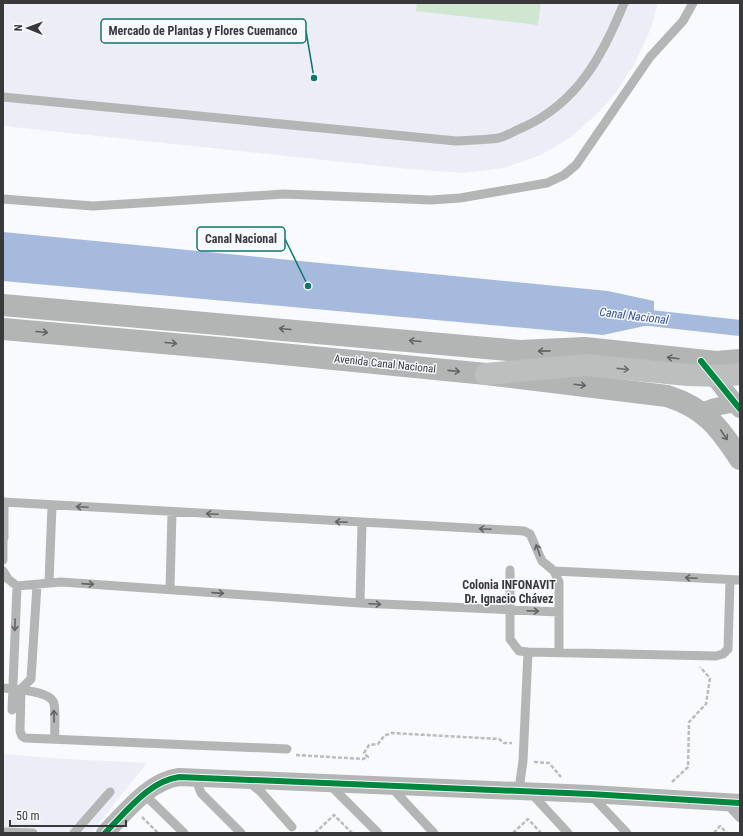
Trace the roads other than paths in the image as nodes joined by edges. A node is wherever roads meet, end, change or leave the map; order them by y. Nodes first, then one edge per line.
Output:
1 (624, 3) edge
2 (693, 3) edge
3 (3, 97) edge
4 (3, 199) edge
5 (3, 305) edge
6 (3, 329) edge
7 (740, 360) edge
8 (701, 361) junction
9 (486, 374) junction
10 (740, 374) edge
11 (739, 405) edge
12 (702, 412) junction
13 (740, 459) edge
14 (4, 502) edge
15 (52, 506) junction
16 (172, 512) junction
17 (362, 523) junction
18 (4, 538) edge
19 (3, 560) edge
20 (510, 570) dead end
21 (3, 571) edge
22 (554, 571) junction
23 (730, 580) junction
24 (740, 580) edge
25 (49, 582) junction
26 (36, 585) junction
27 (17, 586) junction
28 (170, 589) junction
29 (360, 603) junction
30 (510, 610) junction
31 (558, 612) junction
32 (528, 652) junction
33 (559, 652) junction
34 (12, 689) edge
35 (12, 710) edge
36 (55, 739) junction
37 (287, 749) road end
38 (195, 777) junction
39 (248, 780) junction
40 (328, 783) junction
41 (389, 786) junction
42 (110, 792) dead end
43 (526, 792) junction
44 (144, 794) junction
45 (590, 794) junction
46 (732, 802) edge
47 (740, 818) edge
48 (292, 827) dead end
49 (3, 832) edge
50 (33, 833) edge
51 (74, 833) edge
52 (105, 833) edge
53 (184, 833) edge
54 (241, 833) edge
55 (378, 833) edge
56 (434, 833) edge
57 (568, 833) edge
58 (627, 833) edge

1 - 3 lane
2 - 4 lane
8 -> 5 main road
6 -> 9 main road, Avenida Canal Nacional
7 - 8 main road
8 - 11 street
9 -> 10 highway
9 -> 12 main road, Avenida Canal Nacional
11 - 12 street
12 -> 13 main road, Avenida Canal Nacional
14 - 15 lane
14 - 18 lane
16 -> 15 lane
15 - 25 lane
17 -> 16 lane
16 - 28 lane
22 -> 17 lane
17 - 29 lane
18 - 19 lane
20 - 30 lane
21 - 27 lane
23 -> 22 lane
22 - 31 lane
23 - 24 lane
23 - 33 lane
25 - 26 lane
25 -> 28 lane
26 - 27 lane
26 - 34 lane
27 -> 34 lane
28 -> 29 lane
29 -> 30 lane
30 -> 31 lane
30 - 32 lane
31 - 33 lane
32 - 33 lane
32 - 43 lane
34 - 35 lane
36 -> 34 lane
35 - 36 lane
36 - 37 lane
38 - 39 street
38 - 44 street
38 - 54 lane
39 - 40 street
39 - 48 lane
40 - 41 street
40 - 55 lane
41 - 43 street
41 - 56 lane
42 - 51 lane
43 - 45 street
43 - 57 lane
44 - 52 street
44 - 53 lane
45 - 46 street
45 - 58 lane
46 - 47 lane
49 - 50 lane

